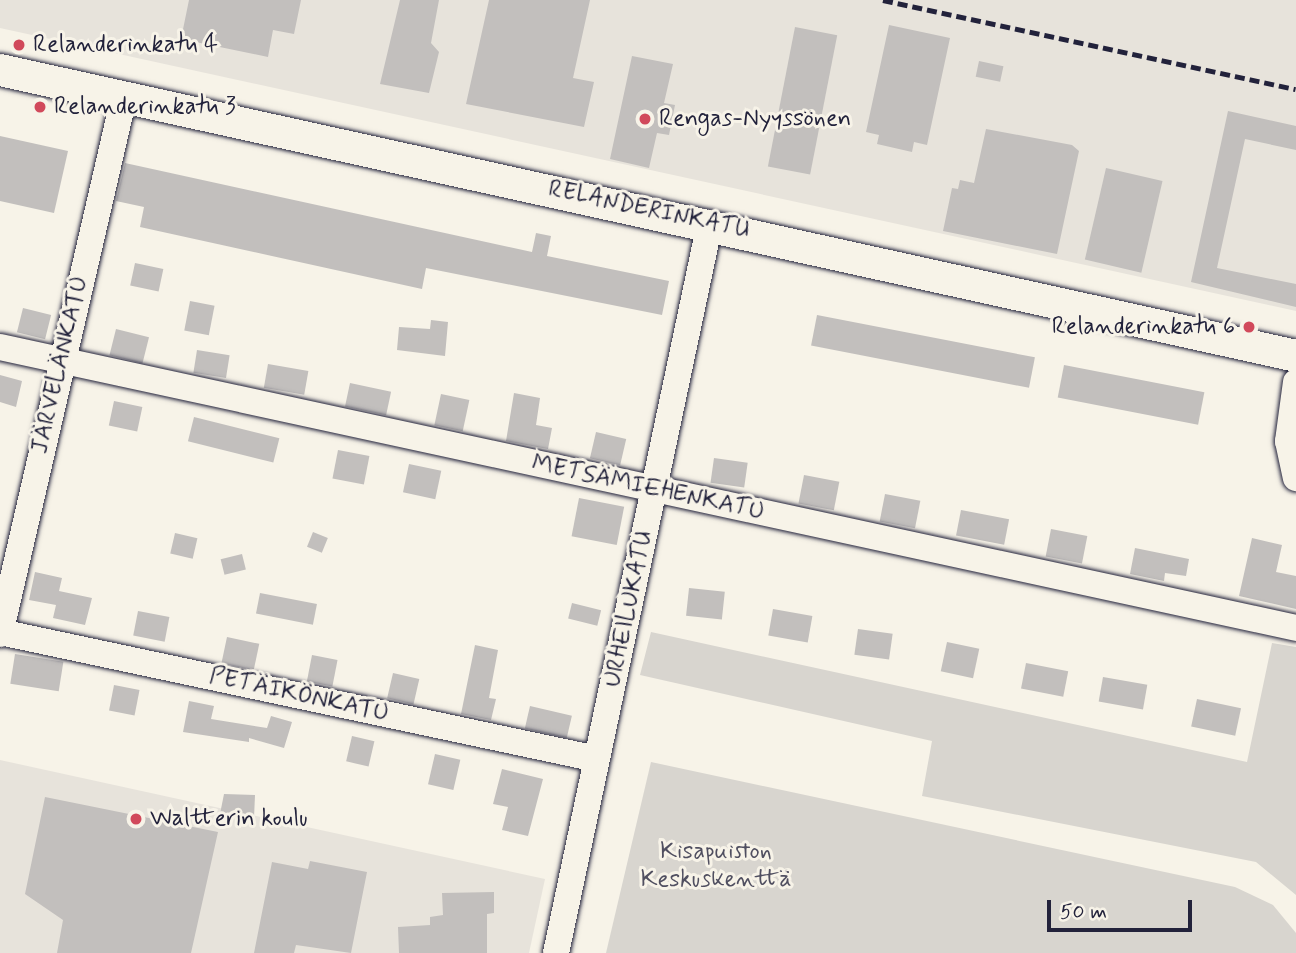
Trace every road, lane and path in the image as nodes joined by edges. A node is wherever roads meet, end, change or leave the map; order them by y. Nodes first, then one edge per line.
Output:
1 (0, 70) edge
2 (124, 97) junction
3 (710, 223) junction
4 (0, 346) edge
5 (1296, 356) edge
6 (60, 360) junction
7 (1296, 382) edge
8 (1296, 478) edge
9 (654, 489) junction
10 (1296, 628) edge
11 (0, 633) edge
12 (597, 759) junction
13 (556, 953) edge

1 - 2 main road, RELANDERINKATU
2 - 3 main road, RELANDERINKATU
2 - 6 street, JÄRVELÄNKATU
3 - 5 main road, RELANDERINKATU
3 - 9 street, URHEILUKATU
4 - 6 street, METSÄMIEHENKATU
6 - 9 street, METSÄMIEHENKATU
6 - 11 street, JÄRVELÄNKATU
7 - 8 street
9 - 10 street, METSÄMIEHENKATU
9 - 12 street, URHEILUKATU
11 - 12 street, PETÄIKÖNKATU
12 - 13 street, URHEILUKATU

